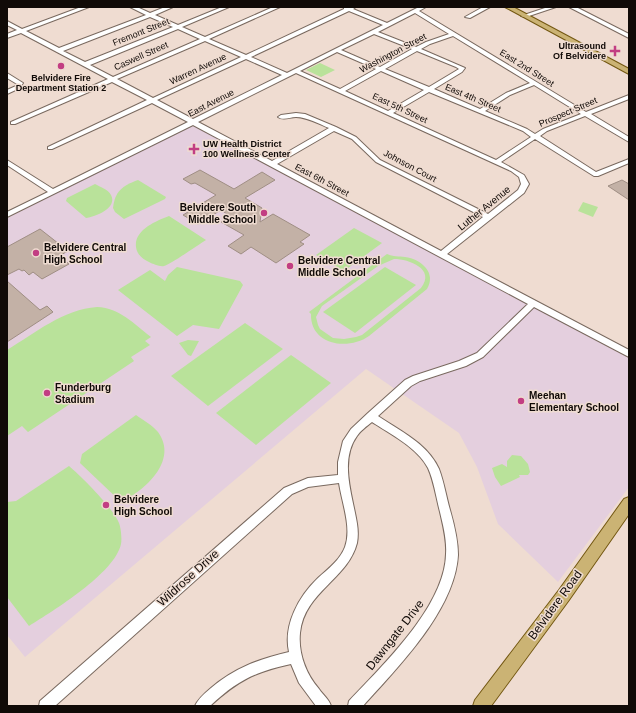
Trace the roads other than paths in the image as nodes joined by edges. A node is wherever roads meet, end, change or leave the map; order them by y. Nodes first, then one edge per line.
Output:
1 (86, 7) edge
2 (133, 7) edge
3 (170, 7) edge
4 (226, 7) edge
5 (277, 7) edge
6 (423, 7) edge
7 (486, 7) edge
8 (508, 7) edge
9 (553, 7) edge
10 (572, 7) edge
11 (348, 8) edge
12 (544, 8) edge
13 (415, 11) junction
14 (150, 15) junction
15 (524, 16) junction
16 (468, 17) dead end
17 (7, 23) edge
18 (388, 25) junction
19 (177, 27) junction
20 (21, 31) junction
21 (374, 32) junction
22 (455, 34) junction
23 (7, 36) edge
24 (629, 36) edge
25 (204, 38) junction
26 (417, 49) junction
27 (60, 50) junction
28 (336, 50) junction
29 (246, 56) junction
30 (86, 64) junction
31 (381, 69) junction
32 (628, 70) edge
33 (296, 71) junction
34 (7, 75) edge
35 (287, 75) junction
36 (113, 78) junction
37 (536, 83) junction
38 (428, 89) junction
39 (340, 90) junction
40 (7, 92) edge
41 (629, 97) edge
42 (153, 99) junction
43 (482, 111) junction
44 (389, 113) junction
45 (584, 114) junction
46 (281, 117) dead end
47 (194, 122) junction
48 (13, 123) dead end
49 (334, 128) junction
50 (536, 135) junction
51 (629, 140) edge
52 (50, 148) dead end
53 (629, 161) edge
54 (7, 162) edge
55 (497, 162) junction
56 (272, 164) junction
57 (53, 192) junction
58 (7, 215) edge
59 (489, 217) junction
60 (442, 254) junction
61 (534, 303) junction
62 (629, 354) edge
63 (371, 416) junction
64 (344, 479) junction
65 (629, 503) edge
66 (295, 657) junction
67 (45, 706) edge
68 (201, 706) edge
69 (325, 706) edge
70 (354, 706) edge
71 (481, 706) edge

1 - 20 street
2 - 14 street
3 - 14 street
4 - 19 street, Fremont Street
5 - 25 street, Caswell Street
6 - 13 street, East Avenue
7 - 16 street
8 - 15 main road
9 - 12 street
10 - 24 street
11 - 18 street
11 - 29 street, Warren Avenue
12 - 15 street
13 - 18 street, East Avenue
13 - 22 street, East 2nd Street
14 - 19 street
14 - 27 street
15 - 32 main road
17 - 20 street, East 6th Street
18 - 21 street, East Avenue
19 - 25 street
19 - 30 street, Fremont Street
20 - 23 street
20 - 27 street, East 6th Street
21 - 26 street
21 - 28 street, East Avenue
22 - 26 street, Washington Street
22 - 37 street, East 2nd Street
25 - 29 street
25 - 36 street, Caswell Street
26 - 31 street, Washington Street
26 - 38 street
27 - 30 street, East 6th Street
28 - 31 street, East 4th Street
28 - 33 street, East Avenue
29 - 35 street
29 - 42 street, Warren Avenue
30 - 36 street, East 6th Street
31 - 38 street, East 4th Street
31 - 39 street, Washington Street
33 - 35 street, East Avenue
33 - 39 street, East 5th Street
34 - 40 street
35 - 47 street, East Avenue
36 - 42 street, East 6th Street
36 - 48 street, Caswell Street
37 - 43 street
37 - 45 street, East 2nd Street
38 - 43 street, East 4th Street
38 - 44 street
39 - 44 street, East 5th Street
41 - 45 street, Prospect Street
42 - 47 street, East 6th Street
42 - 52 street, Warren Avenue
43 - 50 street, East 4th Street
44 - 55 street, East 5th Street
45 - 50 street, Prospect Street
45 - 51 street, East 2nd Street
46 - 49 street, Johnson Court
47 - 56 street, East 6th Street
47 - 57 street, East Avenue
49 - 56 street
49 - 59 street, Johnson Court
50 - 53 street, East 4th Street
50 - 55 street, Prospect Street
54 - 57 street
55 - 59 street, Luther Avenue
56 - 60 street, East 6th Street
57 - 58 street, East Avenue
59 - 60 street, Luther Avenue
60 - 61 street, East 6th Street
61 - 62 street, East 6th Street
61 - 63 street
63 - 64 street
63 - 70 street, Dawngate Drive
64 - 66 street
64 - 67 street, Wildrose Drive
65 - 71 main road, Belvidere Road
66 - 68 street
66 - 69 street

